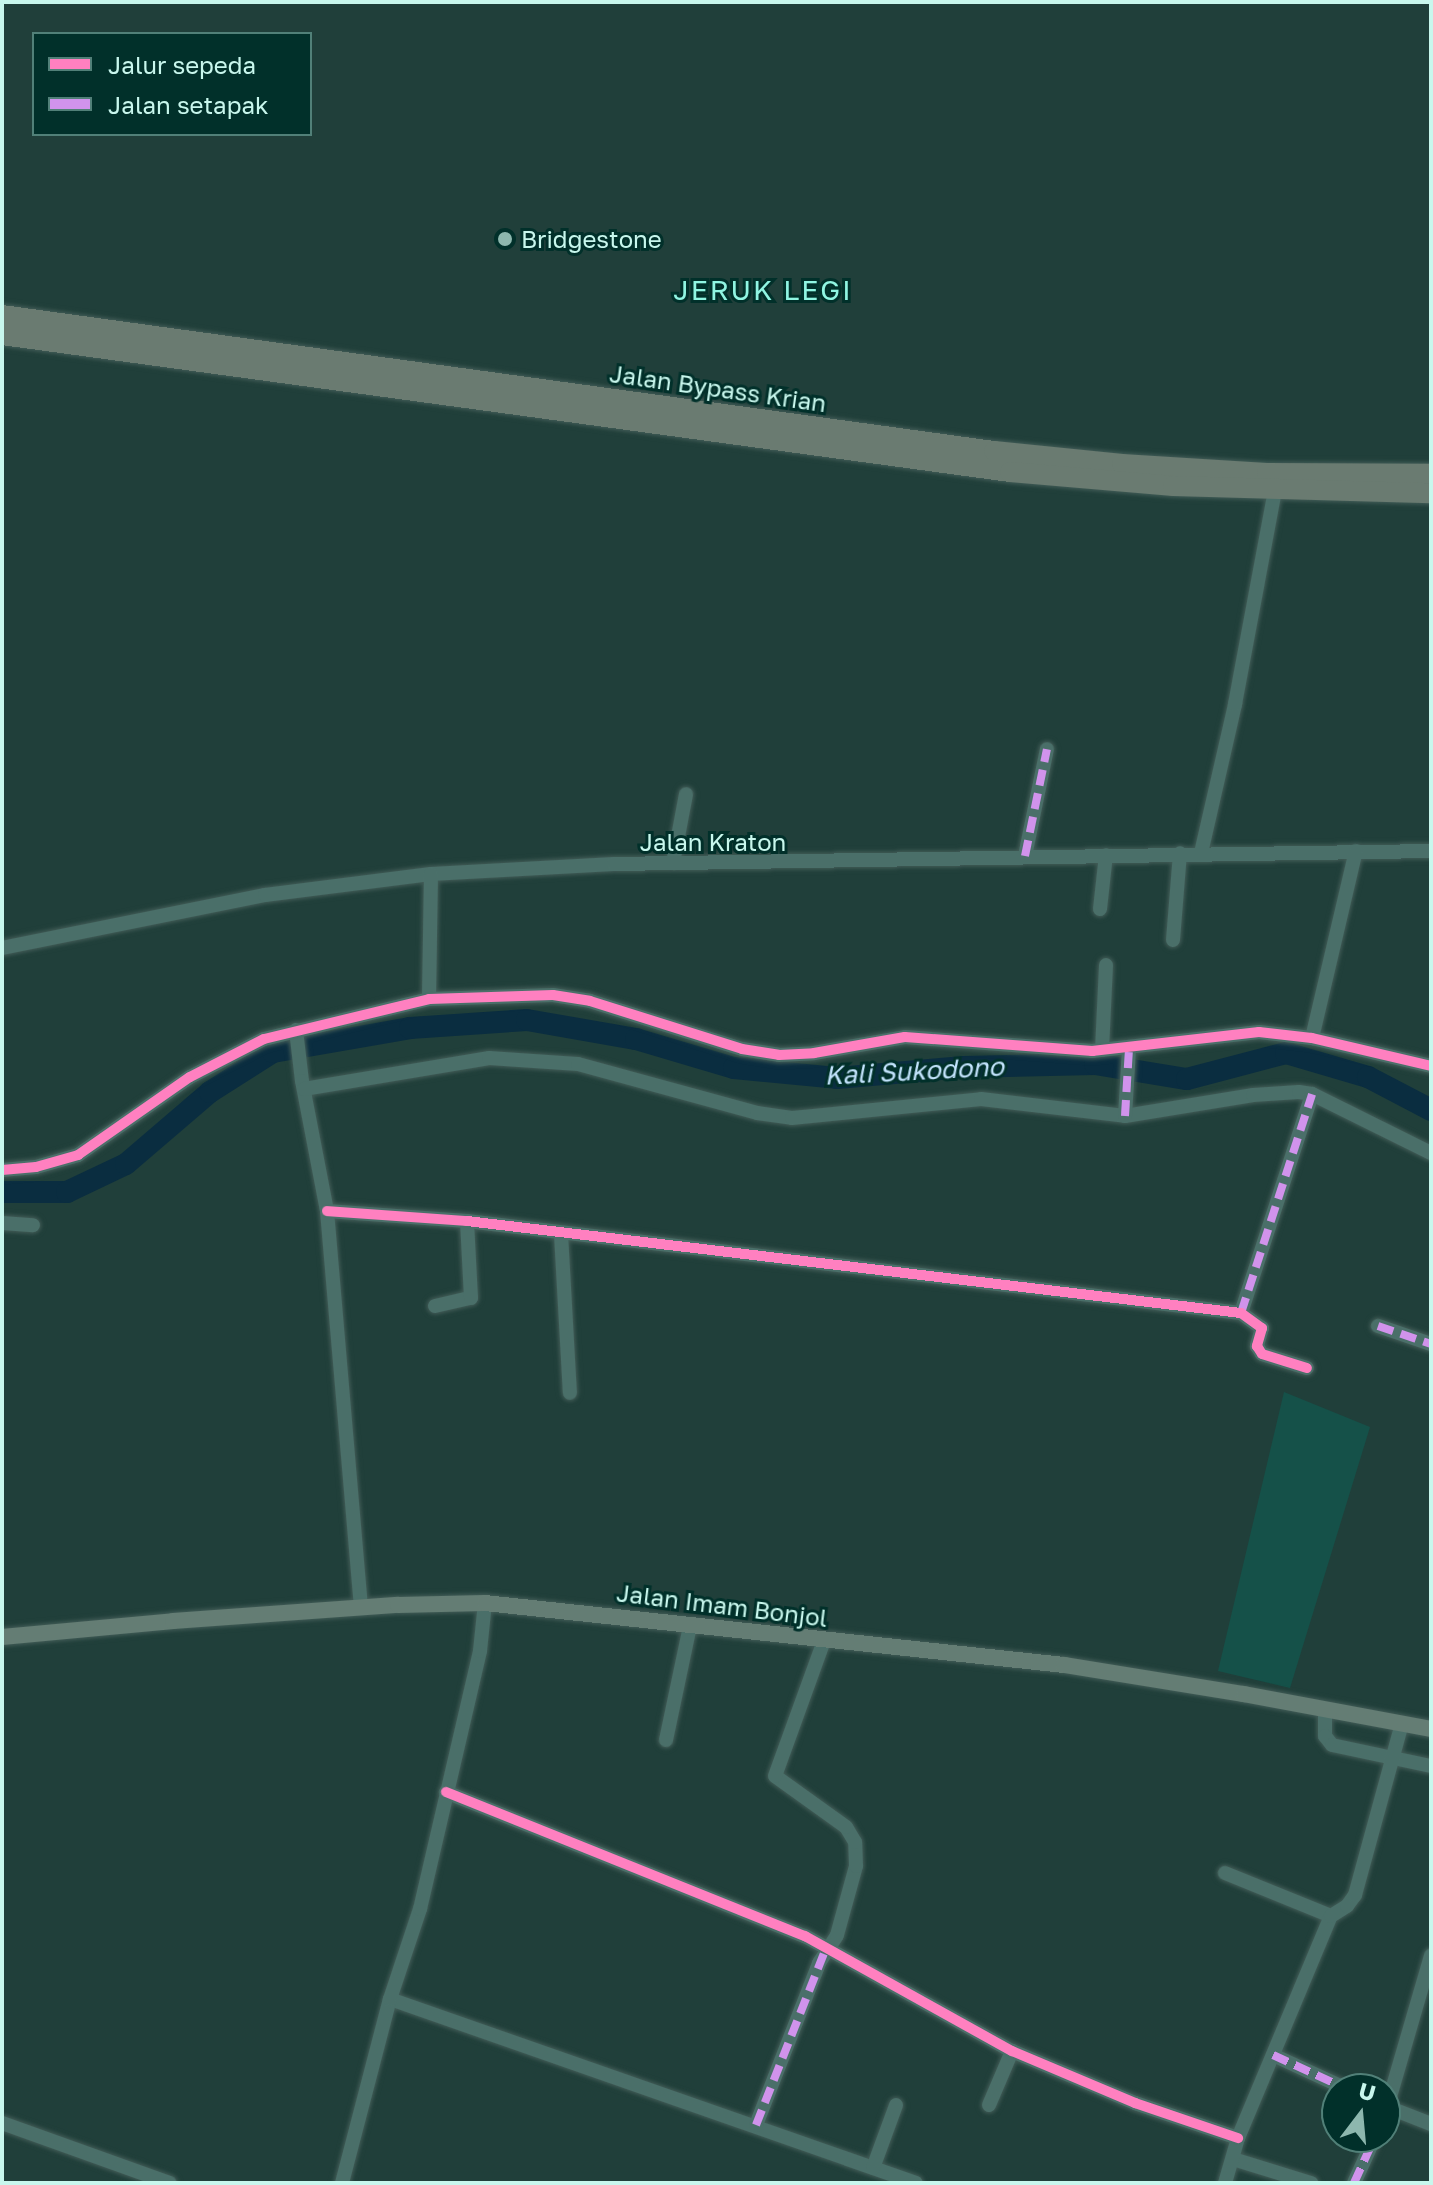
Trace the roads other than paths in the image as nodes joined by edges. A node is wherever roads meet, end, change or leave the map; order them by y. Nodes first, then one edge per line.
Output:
1 (2, 315) edge
2 (2, 335) edge
3 (1431, 474) edge
4 (1275, 490) junction
5 (1431, 493) edge
6 (1047, 749) dead end
7 (686, 794) dead end
8 (1356, 851) junction
9 (1431, 851) edge
10 (1180, 853) junction
11 (1201, 853) junction
12 (1106, 855) junction
13 (1025, 856) junction
14 (673, 863) junction
15 (431, 874) junction
16 (1100, 909) dead end
17 (1173, 940) dead end
18 (2, 948) edge
19 (1106, 965) dead end
20 (429, 999) junction
21 (297, 1036) junction
22 (1312, 1038) junction
23 (1102, 1050) junction
24 (1129, 1054) junction
25 (1431, 1066) edge
26 (303, 1085) junction
27 (1312, 1094) junction
28 (1126, 1110) junction
29 (1431, 1153) edge
30 (2, 1170) edge
31 (327, 1211) junction
32 (467, 1221) junction
33 (2, 1223) edge
34 (33, 1225) dead end
35 (561, 1234) junction
36 (435, 1306) dead end
37 (1241, 1313) junction
38 (1378, 1326) dead end
39 (1431, 1344) edge
40 (1307, 1368) dead end
41 (570, 1393) dead end
42 (485, 1603) junction
43 (361, 1608) junction
44 (690, 1626) junction
45 (2, 1637) edge
46 (824, 1641) junction
47 (1325, 1709) junction
48 (1402, 1723) junction
49 (1431, 1729) edge
50 (666, 1740) dead end
51 (1391, 1758) junction
52 (1431, 1766) edge
53 (446, 1792) junction
54 (1225, 1873) dead end
55 (1331, 1916) junction
56 (827, 1946) junction
57 (1431, 1956) edge
58 (390, 1999) junction
59 (1012, 2051) junction
60 (1273, 2055) junction
61 (1397, 2073) edge
62 (1321, 2077) edge
63 (896, 2105) dead end
64 (989, 2105) dead end
65 (1401, 2114) edge
66 (2, 2123) edge
67 (1431, 2124) edge
68 (756, 2125) junction
69 (1238, 2138) junction
70 (1368, 2153) edge
71 (1233, 2159) junction
72 (873, 2168) junction
73 (170, 2183) edge
74 (342, 2183) edge
75 (916, 2183) edge
76 (1225, 2183) edge
77 (1311, 2183) edge
78 (1354, 2183) edge

1 - 3 highway, Jalan Bypass Krian
2 - 4 highway, Jalan Bypass Krian
4 - 5 highway, Jalan Bypass Krian
4 - 11 street
6 - 13 street
7 - 14 street
8 - 9 street, Jalan Kraton
8 - 11 street, Jalan Kraton
8 - 22 street
10 - 11 street, Jalan Kraton
10 - 12 street, Jalan Kraton
10 - 17 street
12 - 13 street, Jalan Kraton
12 - 16 street
13 - 14 street, Jalan Kraton
14 - 15 street, Jalan Kraton
15 - 18 street, Jalan Kraton
15 - 20 street
19 - 23 street
20 - 21 street
20 - 23 street
21 - 26 street
21 - 30 street
22 - 24 street
22 - 25 street
23 - 24 street
24 - 28 street
26 - 28 street
26 - 31 street
27 - 28 street
27 - 29 street
27 - 37 street
31 - 32 street
31 - 43 street
32 - 35 street
32 - 36 street
33 - 34 street
35 - 37 street
35 - 41 street
37 - 40 street
38 - 39 street
42 - 43 main road, Jalan Imam Bonjol
42 - 44 main road, Jalan Imam Bonjol
42 - 53 street
43 - 45 main road, Jalan Imam Bonjol
44 - 46 main road, Jalan Imam Bonjol
44 - 50 street
46 - 47 main road, Jalan Imam Bonjol
46 - 56 street
47 - 48 main road, Jalan Imam Bonjol
47 - 51 street
48 - 49 main road, Jalan Imam Bonjol
48 - 51 street
51 - 52 street
51 - 55 street
53 - 56 street
53 - 58 street
54 - 55 street
55 - 60 street
56 - 59 street
56 - 68 street
57 - 61 street
58 - 68 street
58 - 74 street
59 - 64 street
59 - 69 street
60 - 62 street
60 - 69 street
63 - 72 street
65 - 67 street
66 - 73 street
68 - 72 street
69 - 71 street
70 - 78 street
71 - 76 street
71 - 77 street
72 - 75 street

